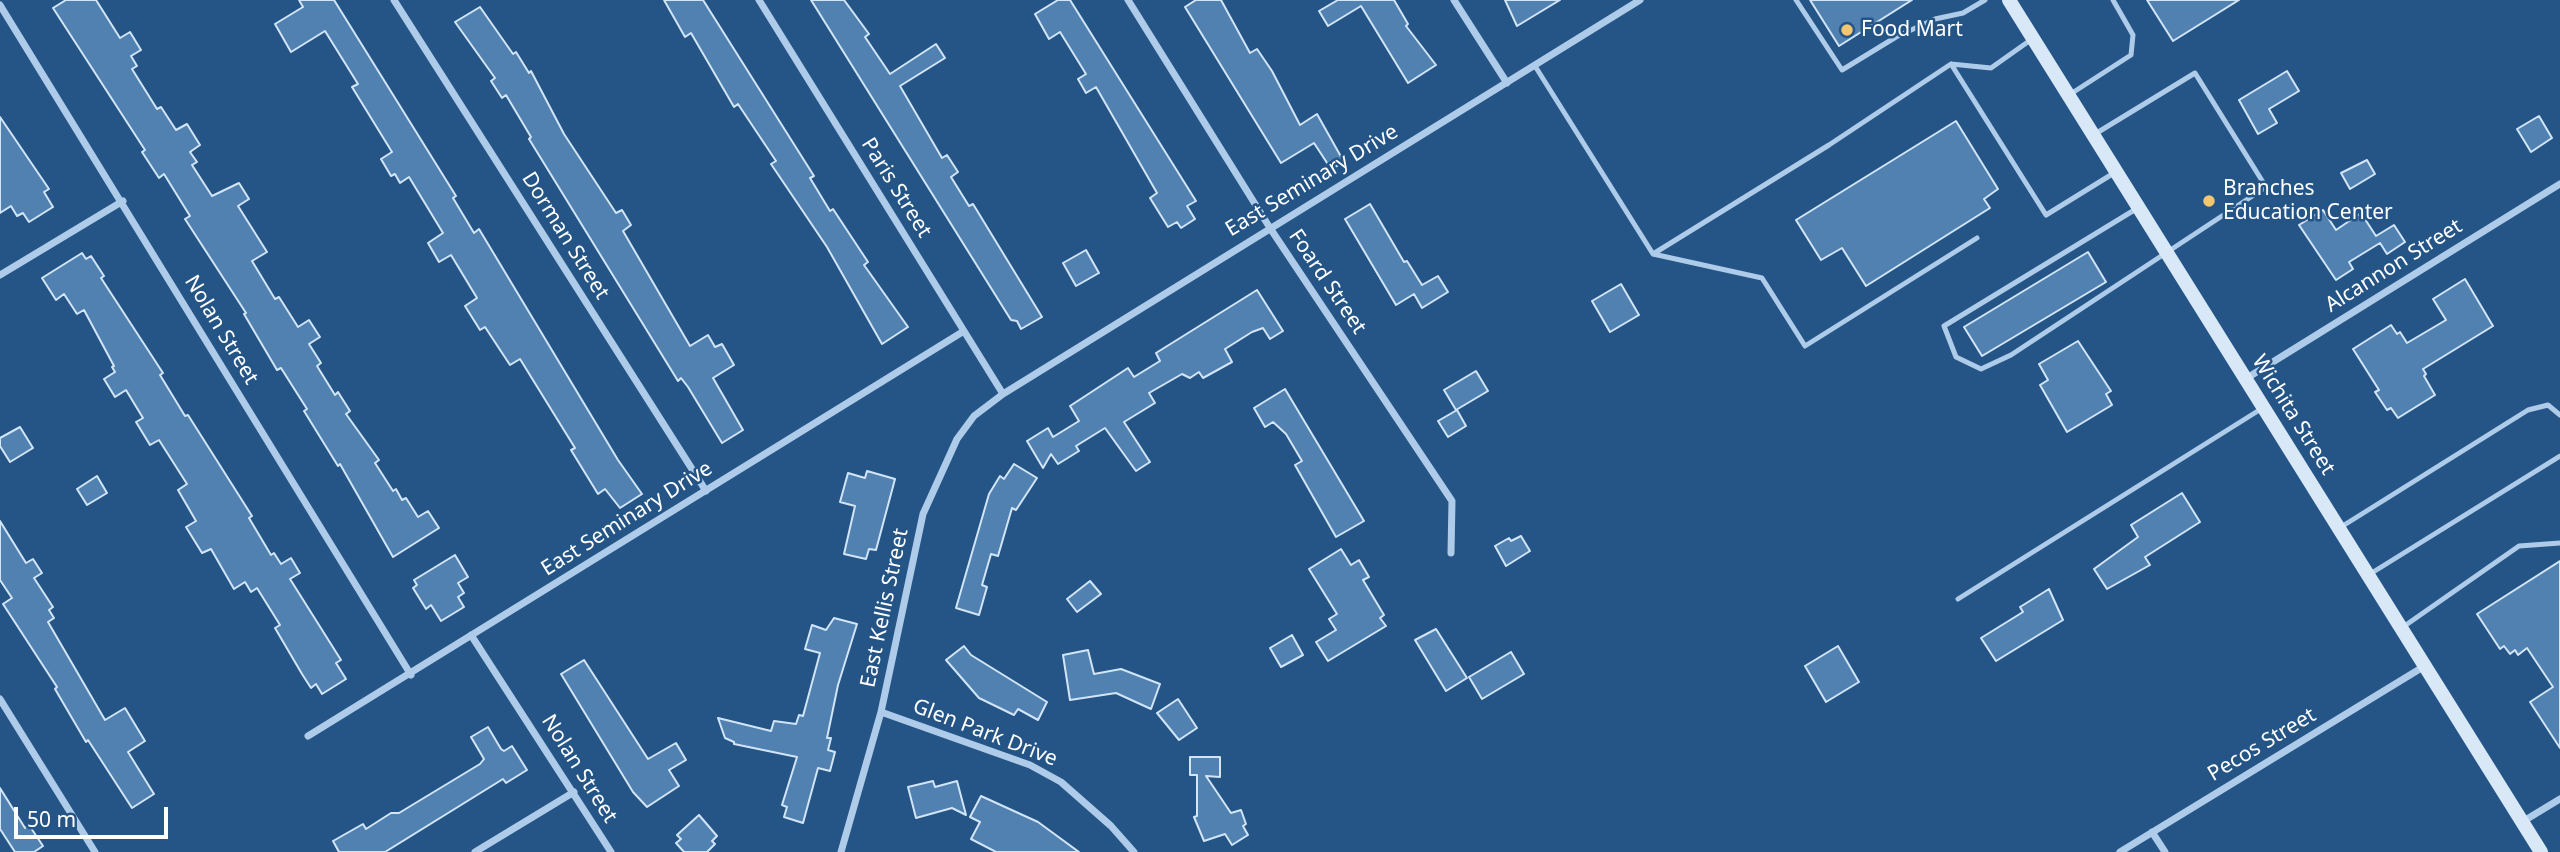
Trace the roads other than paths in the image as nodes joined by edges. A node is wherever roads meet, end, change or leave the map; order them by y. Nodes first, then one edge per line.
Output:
1 (394, 0) edge
2 (759, 0) edge
3 (1128, 0) edge
4 (1454, 0) edge
5 (1640, 0) edge
6 (1796, 0) edge
7 (1985, 0) edge
8 (2113, 0) edge
9 (2013, 2) edge
10 (0, 5) edge
11 (2033, 38) junction
12 (1951, 64) junction
13 (1535, 66) junction
14 (1507, 83) junction
15 (2069, 95) junction
16 (2094, 136) junction
17 (2116, 171) junction
18 (2560, 184) edge
19 (123, 201) junction
20 (2139, 207) junction
21 (1270, 228) junction
22 (1977, 238) dead end
23 (1653, 254) junction
24 (2168, 254) junction
25 (0, 275) edge
26 (964, 331) junction
27 (2246, 379) junction
28 (1003, 394) junction
29 (2264, 407) junction
30 (2560, 415) edge
31 (2560, 456) edge
32 (706, 491) junction
33 (2339, 529) junction
34 (2560, 543) edge
35 (1451, 553) dead end
36 (2368, 576) junction
37 (1958, 599) dead end
38 (2400, 629) junction
39 (471, 635) junction
40 (2423, 667) junction
41 (411, 675) junction
42 (0, 699) edge
43 (881, 712) junction
44 (309, 736) dead end
45 (574, 792) junction
46 (2560, 799) edge
47 (2522, 822) junction
48 (2152, 832) junction
49 (95, 852) edge
50 (475, 852) edge
51 (611, 852) edge
52 (841, 852) edge
53 (1134, 852) edge
54 (2120, 852) edge
55 (2165, 852) edge
56 (2541, 852) edge

1 - 32 street, Dorman Street
2 - 26 street, Paris Street
3 - 21 street, Foard Street
4 - 14 street
5 - 13 street, East Seminary Drive
6 - 7 lane
8 - 15 lane
9 - 11 main road, Wichita Street
10 - 19 street, Nolan Street
11 - 12 lane
11 - 15 main road, Wichita Street
12 - 17 lane
12 - 23 lane
13 - 14 street, East Seminary Drive
13 - 23 lane
14 - 21 street, East Seminary Drive
15 - 16 main road, Wichita Street
16 - 17 main road, Wichita Street
16 - 24 lane
17 - 20 main road, Wichita Street
18 - 27 street, Alcannon Street
19 - 25 street
19 - 41 street, Nolan Street
20 - 24 main road, Wichita Street
20 - 24 lane
21 - 28 street, East Seminary Drive
21 - 35 street, Foard Street
22 - 23 lane
24 - 27 main road, Wichita Street
26 - 28 street, Paris Street
26 - 32 street, East Seminary Drive
27 - 29 main road, Wichita Street
28 - 43 street, East Kellis Street
29 - 33 main road, Wichita Street
29 - 37 lane
30 - 33 lane
31 - 36 lane
32 - 39 street, East Seminary Drive
33 - 36 main road, Wichita Street
34 - 38 lane
36 - 38 main road, Wichita Street
38 - 40 main road, Wichita Street
39 - 41 street, East Seminary Drive
39 - 45 street, Nolan Street
40 - 47 main road, Wichita Street
40 - 48 street, Pecos Street
41 - 44 street, East Seminary Drive
42 - 49 street
43 - 52 street, East Kellis Street
43 - 53 street, Glen Park Drive
45 - 50 street
45 - 51 street, Nolan Street
46 - 47 street
47 - 56 main road, Wichita Street
48 - 54 street, Pecos Street
48 - 55 street

